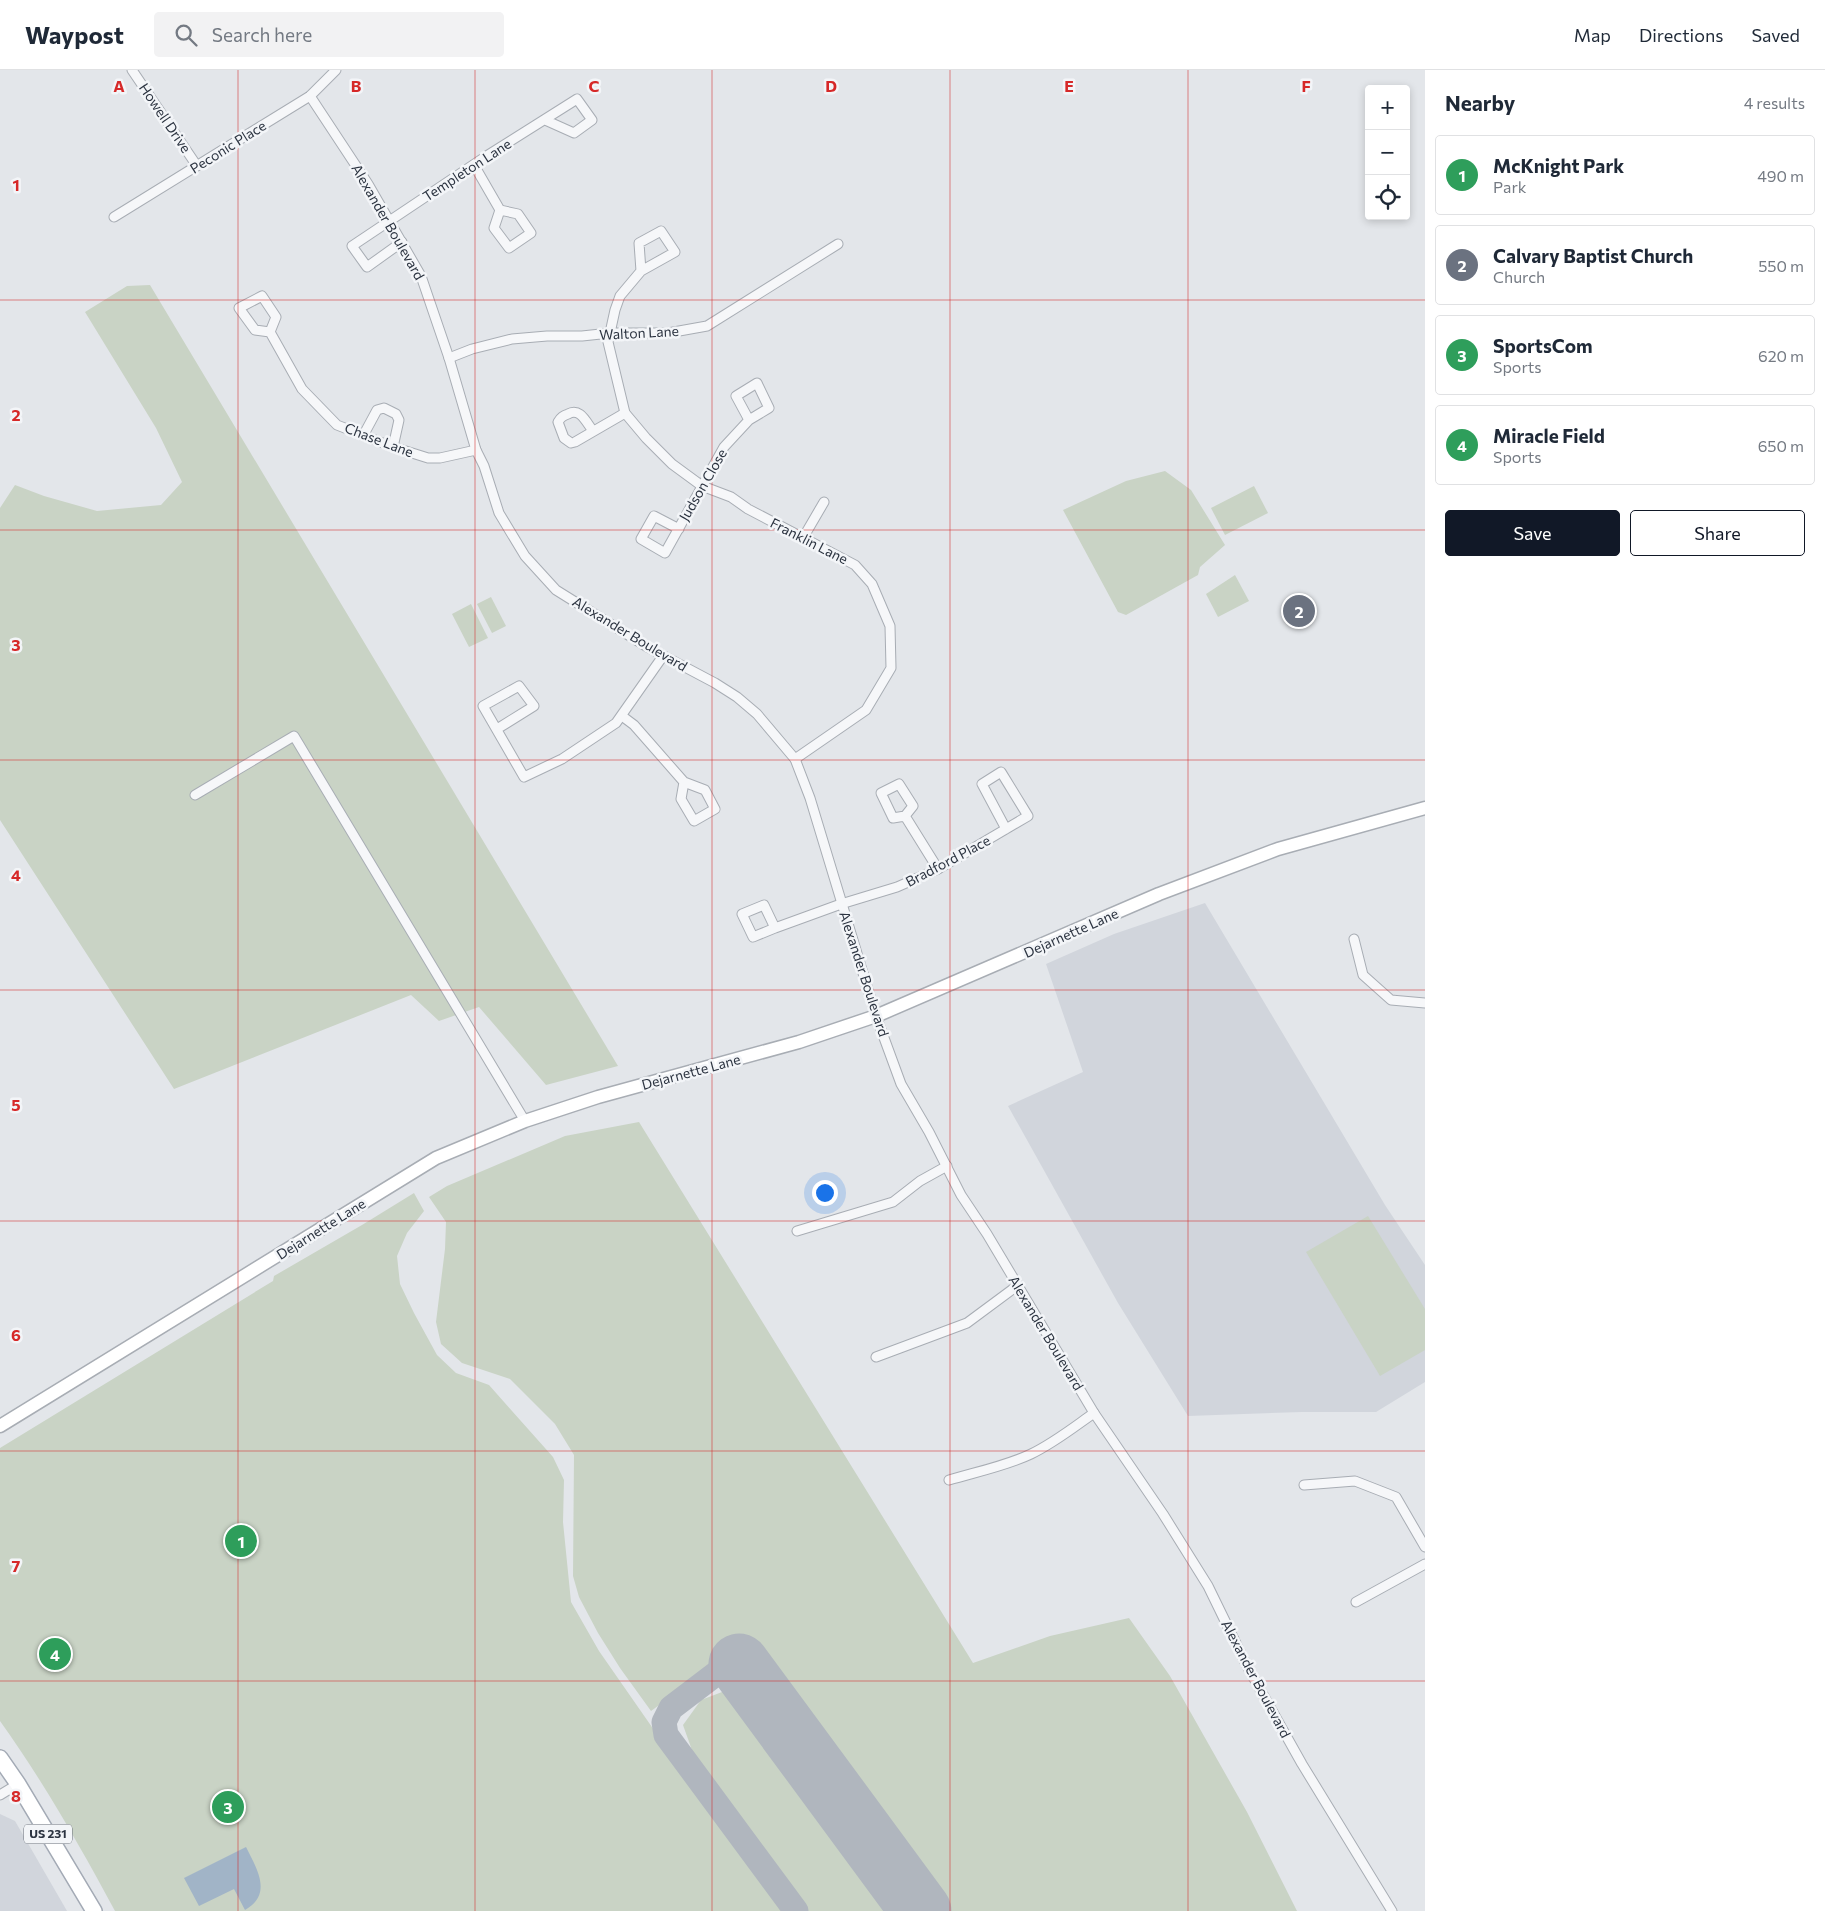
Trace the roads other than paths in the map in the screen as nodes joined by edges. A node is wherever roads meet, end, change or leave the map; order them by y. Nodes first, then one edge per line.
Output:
1 (132, 70) edge
2 (336, 70) edge
3 (310, 96) junction
4 (545, 120) junction
5 (474, 165) junction
6 (197, 166) junction
7 (500, 210) junction
8 (114, 216) dead end
9 (389, 222) junction
10 (402, 242) junction
11 (838, 244) dead end
12 (641, 271) junction
13 (270, 332) dead end
14 (609, 337) junction
15 (449, 358) junction
16 (625, 413) junction
17 (748, 420) dead end
18 (593, 431) dead end
19 (363, 436) junction
20 (393, 447) junction
21 (476, 450) junction
22 (702, 486) junction
23 (824, 502) dead end
24 (679, 529) junction
25 (803, 538) junction
26 (663, 656) junction
27 (622, 716) junction
28 (497, 729) junction
29 (795, 759) junction
30 (684, 782) junction
31 (195, 795) dead end
32 (1425, 808) edge
33 (905, 816) dead end
34 (1006, 829) junction
35 (938, 869) junction
36 (841, 904) junction
37 (774, 928) dead end
38 (1354, 939) dead end
39 (1425, 1003) edge
40 (876, 1016) junction
41 (525, 1120) junction
42 (947, 1166) junction
43 (798, 1232) dead end
44 (1017, 1286) junction
45 (876, 1357) dead end
46 (1094, 1413) junction
47 (0, 1426) edge
48 (949, 1480) dead end
49 (1304, 1485) dead end
50 (1425, 1547) edge
51 (1425, 1564) edge
52 (1356, 1602) dead end
53 (0, 1758) edge
54 (18, 1784) junction
55 (0, 1795) edge
56 (94, 1911) edge
57 (1392, 1911) edge

1 - 6 street, Howell Drive
2 - 3 street, Peconic Place
3 - 6 street, Peconic Place
3 - 9 street, Alexander Boulevard
4 - 4 street, Templeton Lane
4 - 5 street, Templeton Lane
5 - 7 street
5 - 9 street, Templeton Lane
6 - 8 street, Peconic Place
7 - 7 street
9 - 10 street, Alexander Boulevard
9 - 10 street, Templeton Lane
10 - 15 street, Alexander Boulevard
11 - 14 street, Walton Lane
12 - 12 street
12 - 14 street
13 - 19 street, Chase Lane
14 - 15 street, Walton Lane
14 - 16 street, Franklin Lane
15 - 21 street, Alexander Boulevard
16 - 18 street
16 - 22 street, Franklin Lane
17 - 22 street, Judson Close
19 - 20 street, Chase Lane
19 - 20 street
20 - 21 street, Chase Lane
21 - 26 street, Alexander Boulevard
22 - 24 street, Judson Close
22 - 25 street, Franklin Lane
23 - 25 street
24 - 24 street, Judson Close
25 - 29 street, Franklin Lane
26 - 27 street
26 - 29 street, Alexander Boulevard
27 - 28 street
27 - 30 street
28 - 28 street
29 - 36 street, Alexander Boulevard
30 - 30 street
31 - 41 street
32 - 40 main road, Dejarnette Lane
33 - 35 street
34 - 34 street, Bradford Place
34 - 35 street, Bradford Place
35 - 36 street, Bradford Place
36 - 37 street, Bradford Place
36 - 40 street, Alexander Boulevard
38 - 39 street
40 - 41 main road, Dejarnette Lane
40 - 42 street, Alexander Boulevard
41 - 47 main road, Dejarnette Lane
42 - 43 street
42 - 44 street, Alexander Boulevard
44 - 45 street
44 - 46 street, Alexander Boulevard
46 - 48 street
46 - 57 street, Alexander Boulevard
49 - 50 street
51 - 52 street
53 - 54 main road, US 231
54 - 55 street
54 - 56 main road, US 231

